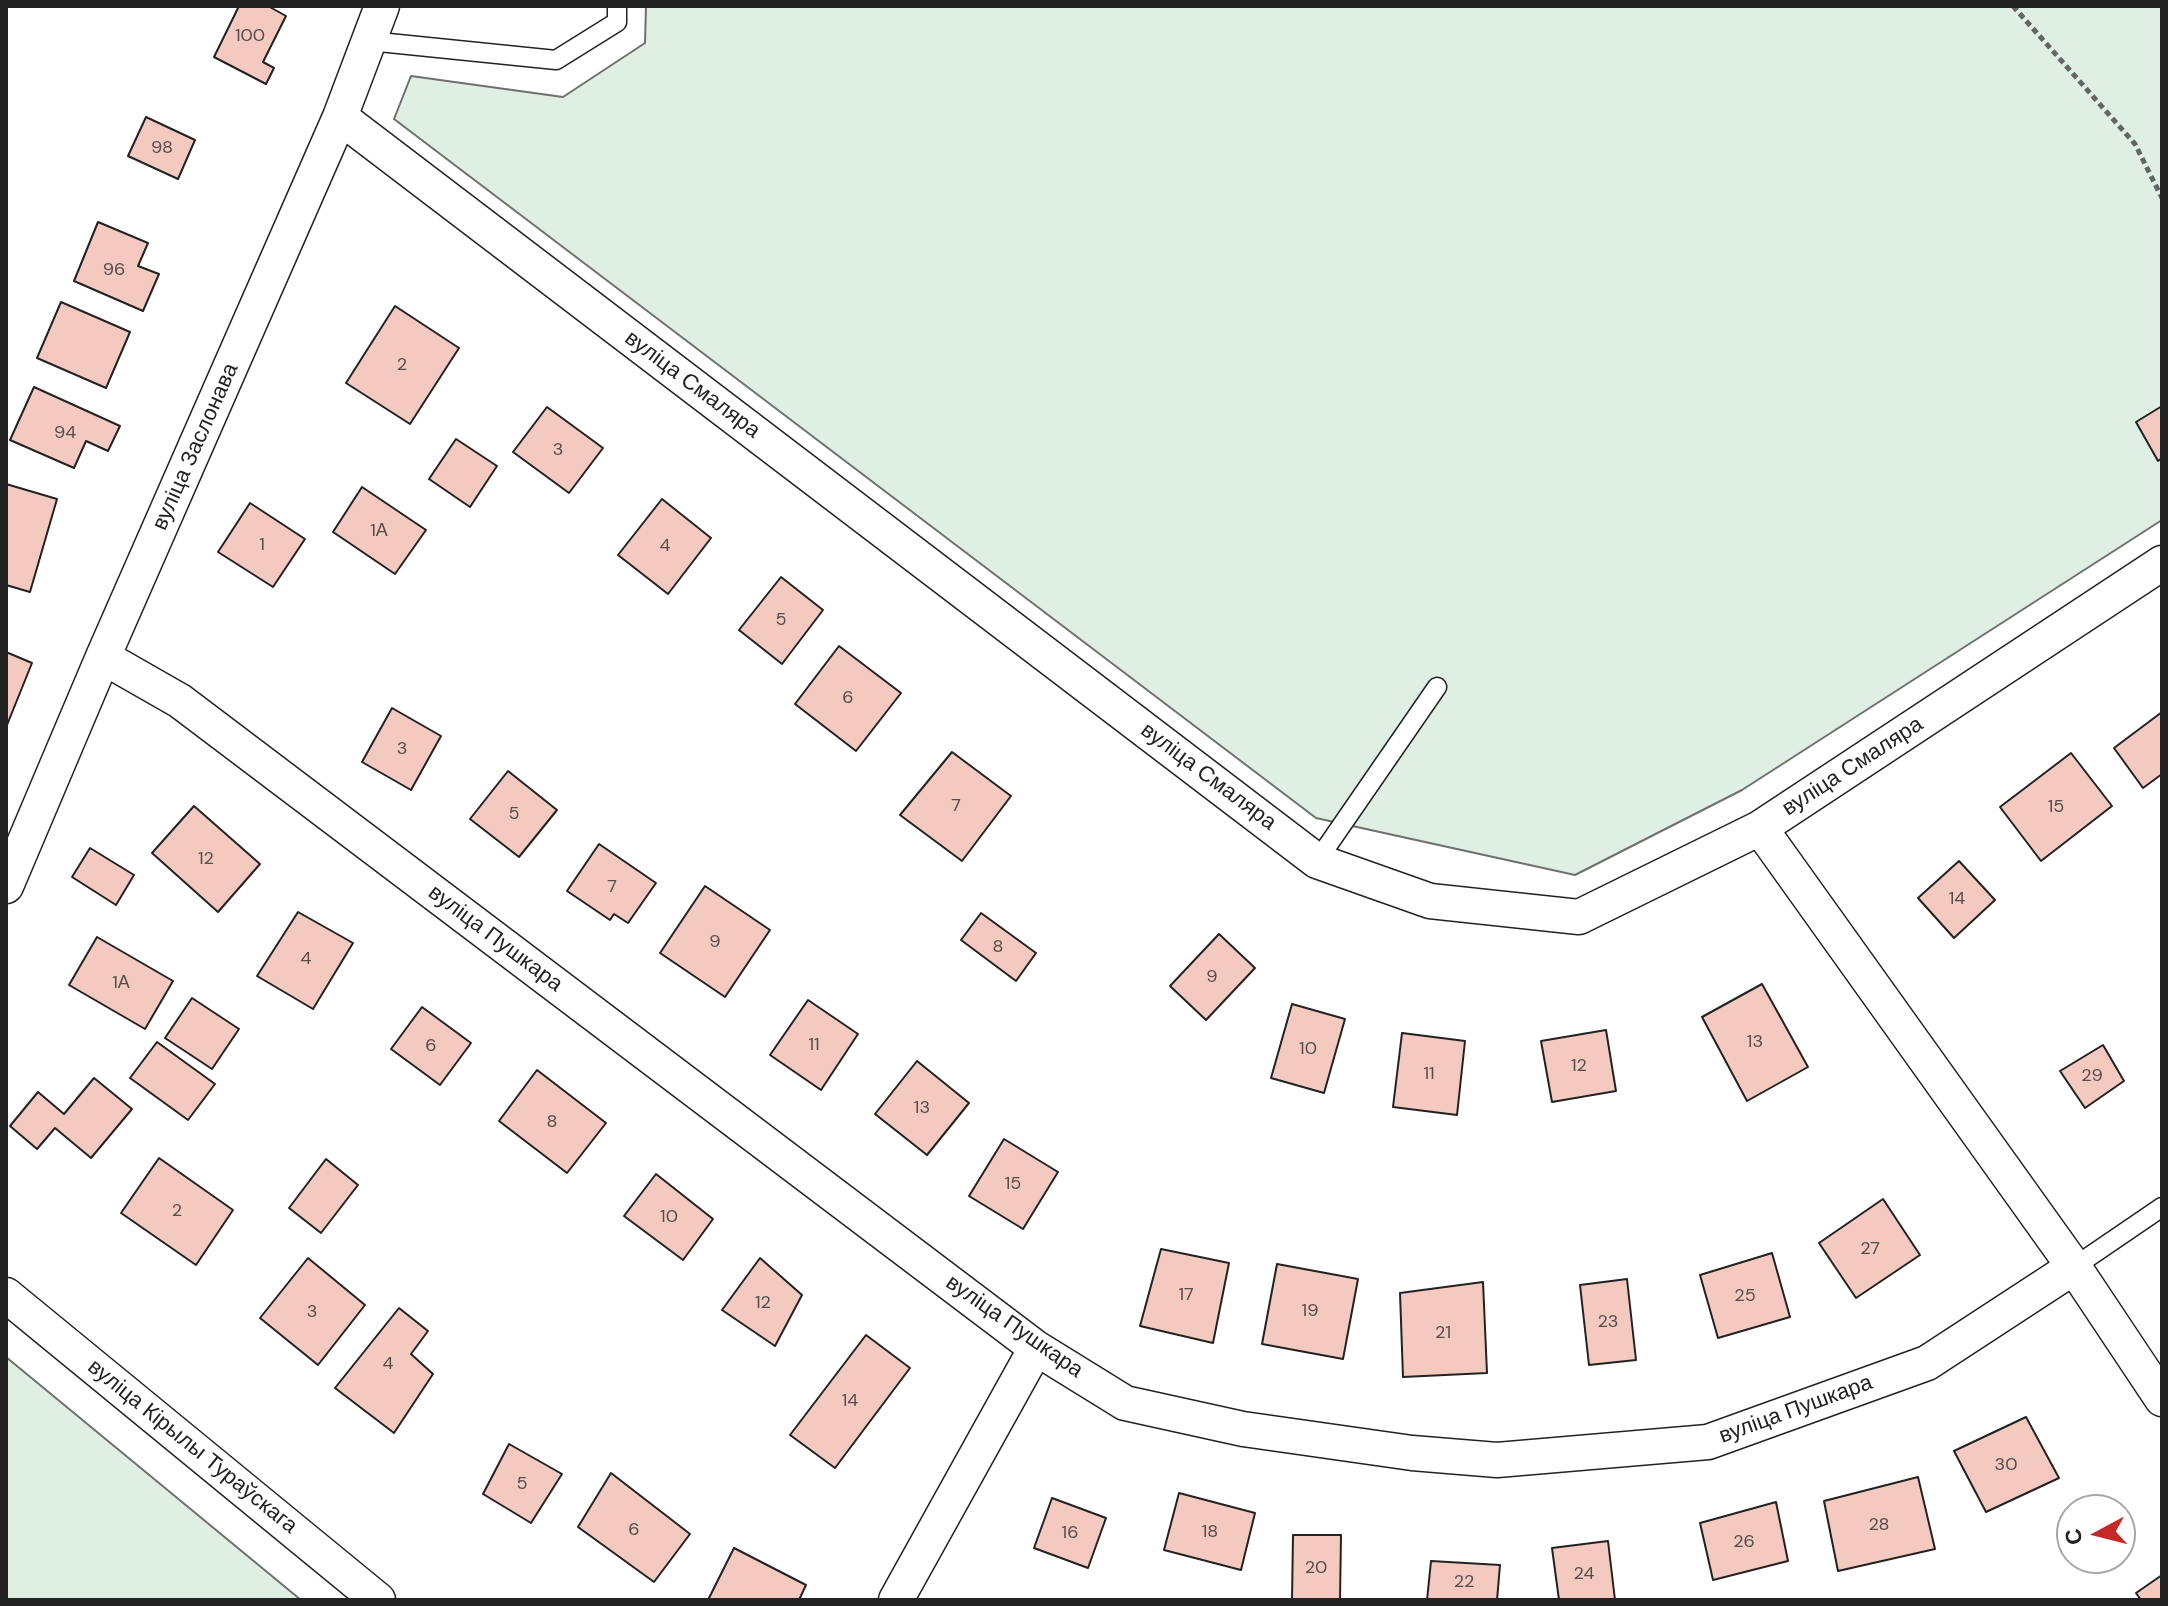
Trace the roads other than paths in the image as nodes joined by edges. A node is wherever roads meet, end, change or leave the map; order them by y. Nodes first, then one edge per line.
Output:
1 (382, 6) edge
2 (617, 6) edge
3 (369, 41) junction
4 (340, 117) junction
5 (2162, 563) edge
6 (103, 657) junction
7 (1437, 687) dead end
8 (1760, 828) junction
9 (1317, 861) junction
10 (6, 886) edge
11 (2162, 1207) edge
12 (2074, 1267) junction
13 (6, 1295) edge
14 (1036, 1348) junction
15 (2162, 1399) edge
16 (378, 1600) edge
17 (896, 1600) edge

1 - 3 street, вуліца Заслонава
2 - 3 lane
3 - 4 street, вуліца Заслонава
4 - 6 street, вуліца Заслонава
4 - 9 street, вуліца Смаляра
5 - 8 street, вуліца Смаляра
6 - 10 street, вуліца Заслонава
6 - 14 street, вуліца Пушкара
7 - 9 lane
8 - 9 street, вуліца Смаляра
8 - 12 street
11 - 12 lane
12 - 14 street, вуліца Пушкара
12 - 15 street
13 - 16 street, вуліца Кірылы Тураўскага
14 - 17 street

